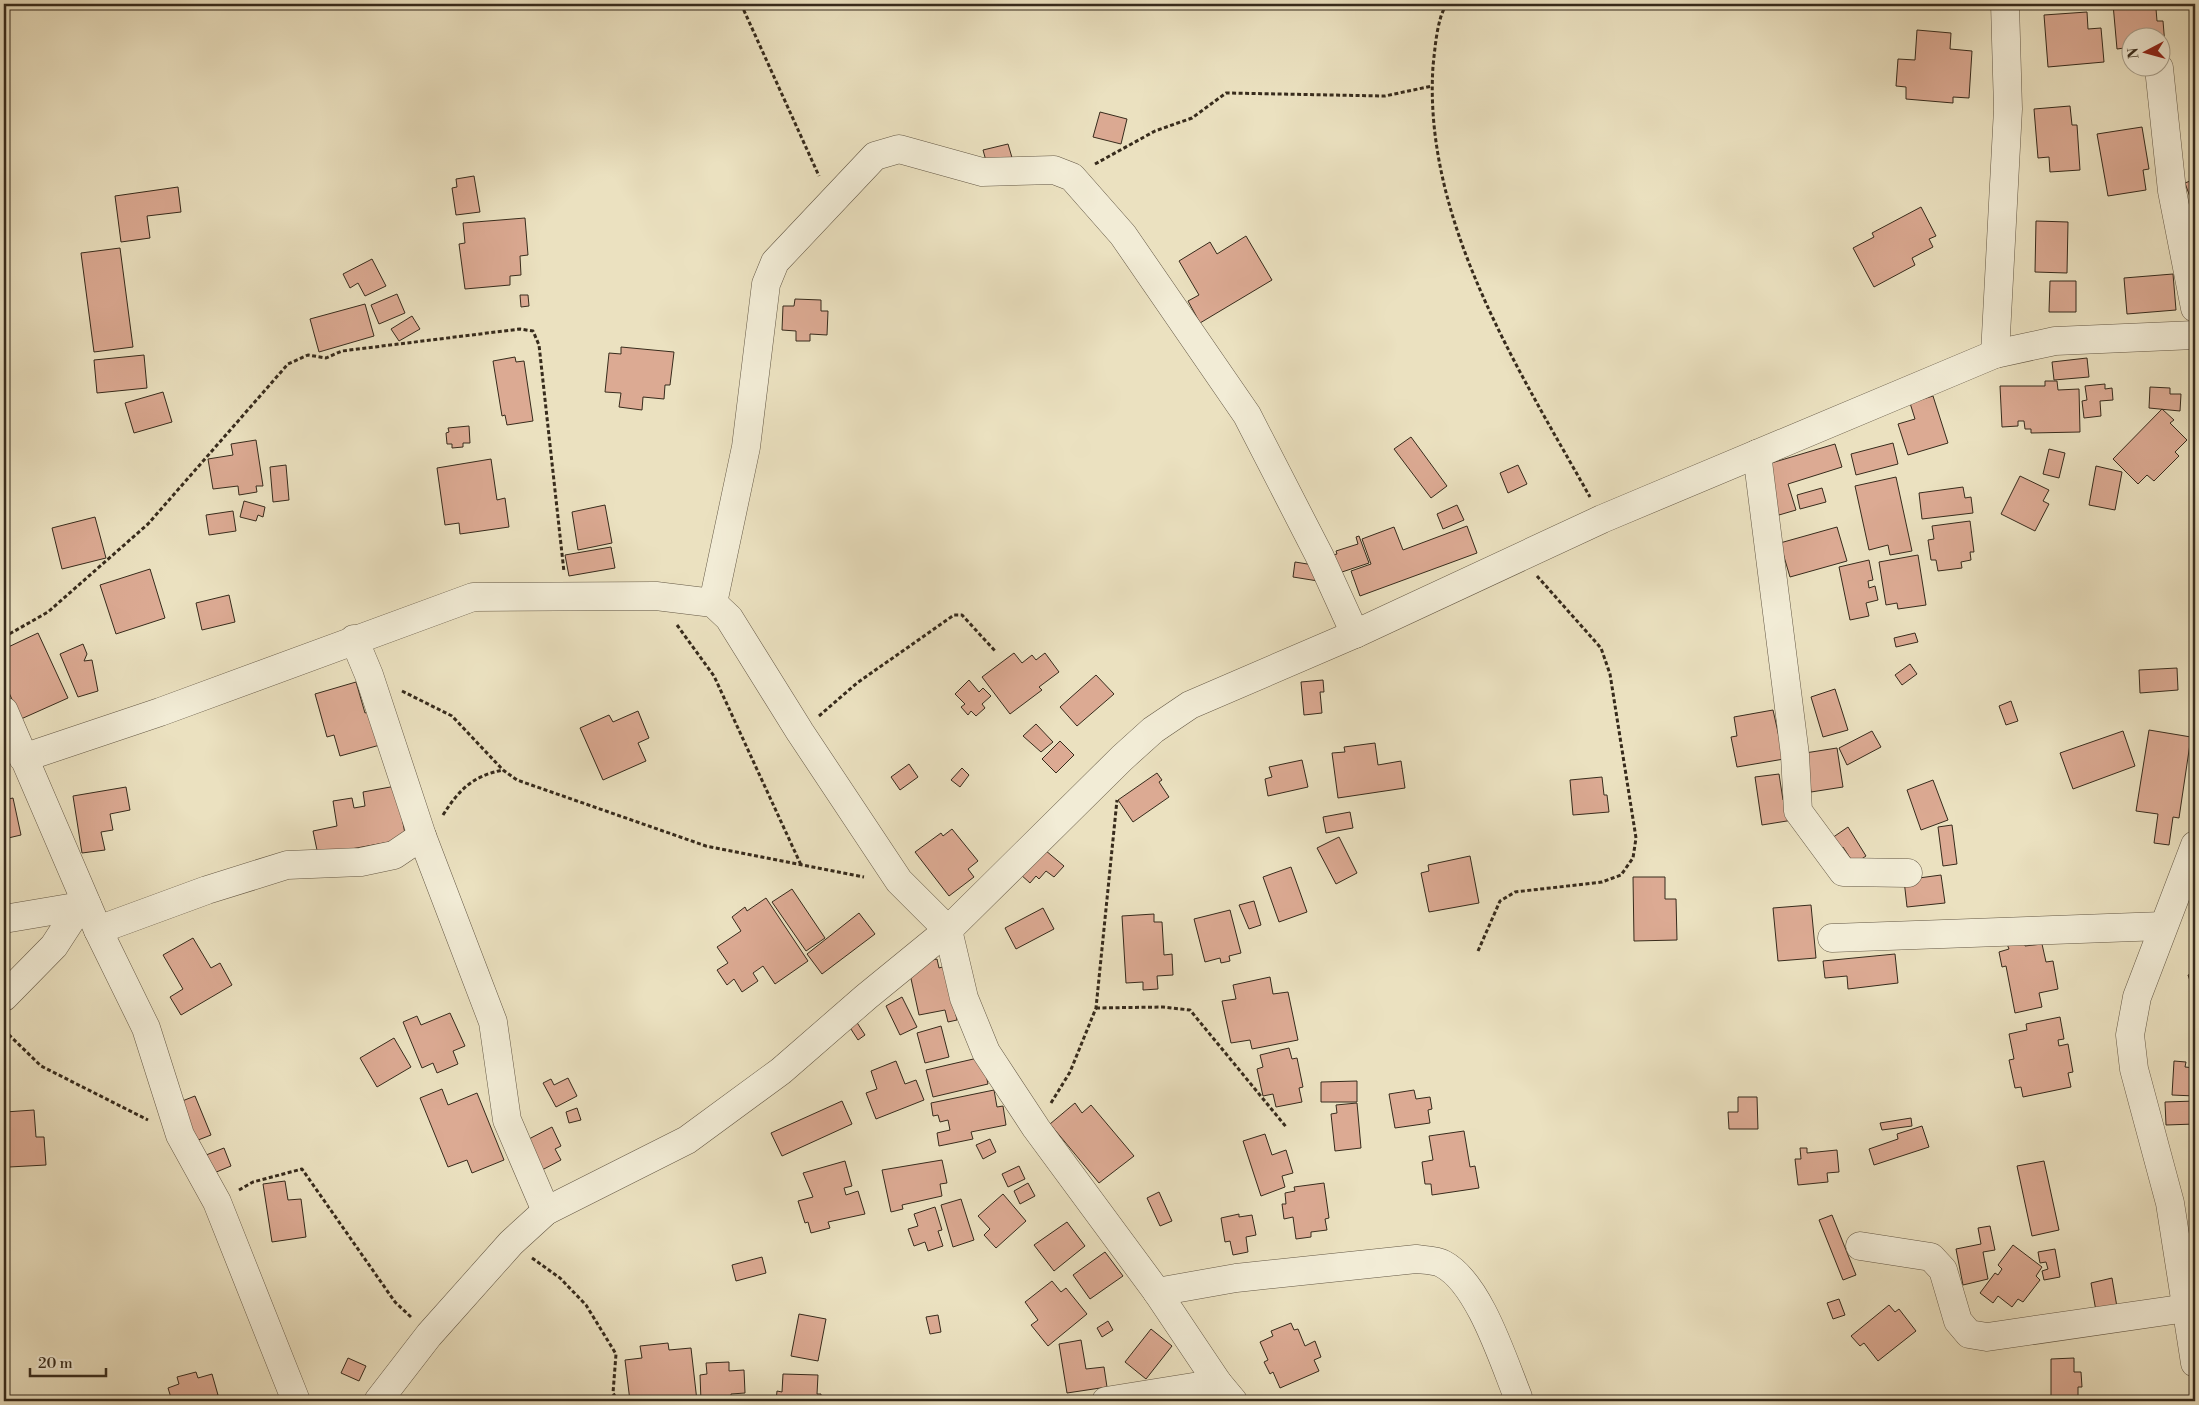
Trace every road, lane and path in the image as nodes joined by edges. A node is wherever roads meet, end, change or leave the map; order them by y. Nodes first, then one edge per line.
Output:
1 (741, 4) edge
2 (1447, 4) edge
3 (2005, 4) edge
4 (2160, 78) edge
5 (1432, 86) junction
6 (1072, 177) junction
7 (830, 202) junction
8 (2195, 308) edge
9 (2195, 335) edge
10 (1995, 354) junction
11 (1757, 454) junction
12 (1602, 519) junction
13 (1520, 557) junction
14 (566, 595) junction
15 (656, 596) junction
16 (713, 603) junction
17 (1355, 634) junction
18 (4, 637) edge
19 (354, 639) junction
20 (996, 652) dead end
21 (369, 675) junction
22 (4, 711) edge
23 (800, 732) junction
24 (23, 758) junction
25 (1122, 758) junction
26 (503, 770) junction
27 (423, 839) junction
28 (2195, 845) edge
29 (801, 865) junction
30 (1908, 874) dead end
31 (2189, 876) edge
32 (900, 882) junction
33 (84, 905) junction
34 (4, 919) edge
35 (2163, 926) junction
36 (98, 930) junction
37 (948, 930) junction
38 (1832, 938) dead end
39 (1478, 950) dead end
40 (4, 998) edge
41 (1096, 1008) junction
42 (4, 1030) edge
43 (1036, 1128) junction
44 (1287, 1128) dead end
45 (180, 1135) junction
46 (216, 1202) junction
47 (546, 1211) junction
48 (512, 1244) junction
49 (1860, 1246) dead end
50 (1157, 1292) junction
51 (2187, 1308) junction
52 (429, 1335) junction
53 (2195, 1363) edge
54 (1225, 1392) edge
55 (1518, 1397) dead end
56 (296, 1401) edge
57 (378, 1401) edge
58 (618, 1401) edge
59 (1106, 1401) edge

1 - 7 path
2 - 5 path
3 - 10 street
4 - 8 street
5 - 6 path
5 - 12 path
6 - 7 street
6 - 17 street
7 - 16 street
9 - 10 street
10 - 11 street
11 - 12 street
11 - 30 street
12 - 13 street
13 - 17 street
13 - 39 path
14 - 15 street
14 - 18 path
14 - 19 street
15 - 16 street
15 - 29 path
16 - 23 street
17 - 25 street
19 - 21 street
19 - 24 street
20 - 23 path
21 - 26 path
21 - 27 street
22 - 24 street
23 - 32 street
24 - 33 street
25 - 37 street
25 - 41 path
26 - 27 path
26 - 29 path
27 - 36 street
27 - 47 street
28 - 31 street
29 - 32 path
31 - 35 street
32 - 37 street
33 - 34 street
33 - 36 street
33 - 40 street
35 - 38 street
35 - 51 street
36 - 45 street
37 - 43 street
37 - 47 street
41 - 43 path
41 - 44 path
42 - 45 path
43 - 50 street
45 - 46 street
46 - 52 path
46 - 56 street
47 - 48 street
48 - 52 street
48 - 58 path
49 - 51 street
50 - 54 street
50 - 55 street
51 - 53 street
52 - 57 street
54 - 59 street

